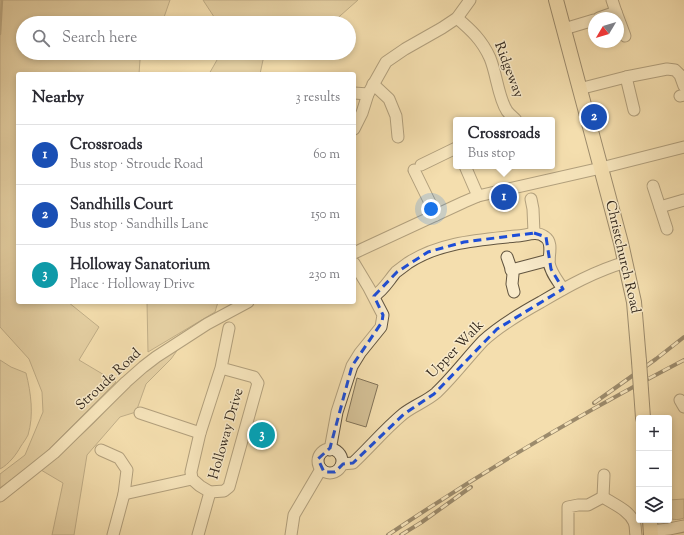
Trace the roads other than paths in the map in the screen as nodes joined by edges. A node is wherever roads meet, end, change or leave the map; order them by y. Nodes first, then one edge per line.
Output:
1 (470, 0) edge
2 (556, 0) edge
3 (612, 0) edge
4 (616, 12) edge
5 (457, 18) junction
6 (588, 22) edge
7 (564, 29) junction
8 (626, 77) junction
9 (373, 84) junction
10 (580, 89) junction
11 (683, 92) edge
12 (356, 93) edge
13 (368, 94) junction
14 (634, 110) dead end
15 (514, 117) edge
16 (356, 125) edge
17 (398, 137) dead end
18 (684, 147) edge
19 (453, 150) edge
20 (601, 168) junction
21 (466, 169) edge
22 (653, 186) dead end
23 (478, 196) junction
24 (531, 199) dead end
25 (684, 200) edge
26 (660, 207) junction
27 (436, 215) junction
28 (667, 229) dead end
29 (534, 233) junction
30 (356, 252) edge
31 (507, 257) dead end
32 (549, 260) junction
33 (626, 262) junction
34 (356, 265) edge
35 (511, 270) junction
36 (563, 289) junction
37 (514, 292) dead end
38 (374, 296) junction
39 (244, 304) edge
40 (229, 328) dead end
41 (221, 368) junction
42 (140, 414) dead end
43 (643, 415) edge
44 (200, 432) junction
45 (101, 450) dead end
46 (330, 450) junction
47 (342, 464) junction
48 (321, 469) junction
49 (604, 475) dead end
50 (192, 479) junction
51 (210, 492) junction
52 (124, 494) junction
53 (0, 496) edge
54 (603, 497) junction
55 (684, 526) edge
56 (650, 529) edge
57 (113, 535) edge
58 (198, 535) edge
59 (291, 535) edge
60 (568, 535) edge
61 (636, 535) edge

1 - 5 street
2 - 7 main road, Christchurch Road
3 - 4 street
5 - 9 street
5 - 15 street, Ridgeway
6 - 7 street
7 - 10 main road, Christchurch Road
8 - 10 street
8 - 11 street
8 - 14 street
9 - 13 street
9 - 17 street
10 - 20 main road, Christchurch Road
12 - 13 street
13 - 16 street
18 - 20 street
19 - 27 street
20 - 23 street
20 - 33 main road, Christchurch Road
21 - 23 street
22 - 26 street
23 - 27 street
24 - 29 street
25 - 26 street
26 - 28 street
27 - 30 street
29 - 32 street
29 - 38 street
31 - 35 street
32 - 35 street
32 - 36 street
33 - 36 street, Upper Walk
33 - 43 main road, Christchurch Road, bridge
34 - 38 street
35 - 37 street
36 - 47 street, Upper Walk
38 - 46 street
39 - 53 street, Stroude Road
40 - 41 street
41 - 44 street, Holloway Drive
41 - 51 street, Holloway Drive
42 - 44 street, Holloway Drive
44 - 50 street, Holloway Drive
45 - 52 street
46 - 47 street
46 - 48 street
47 - 48 street
48 - 59 street
49 - 54 street
50 - 51 street, Holloway Drive
50 - 52 street
51 - 58 street, Holloway Drive
52 - 57 street
54 - 60 street
54 - 61 street
55 - 56 street

